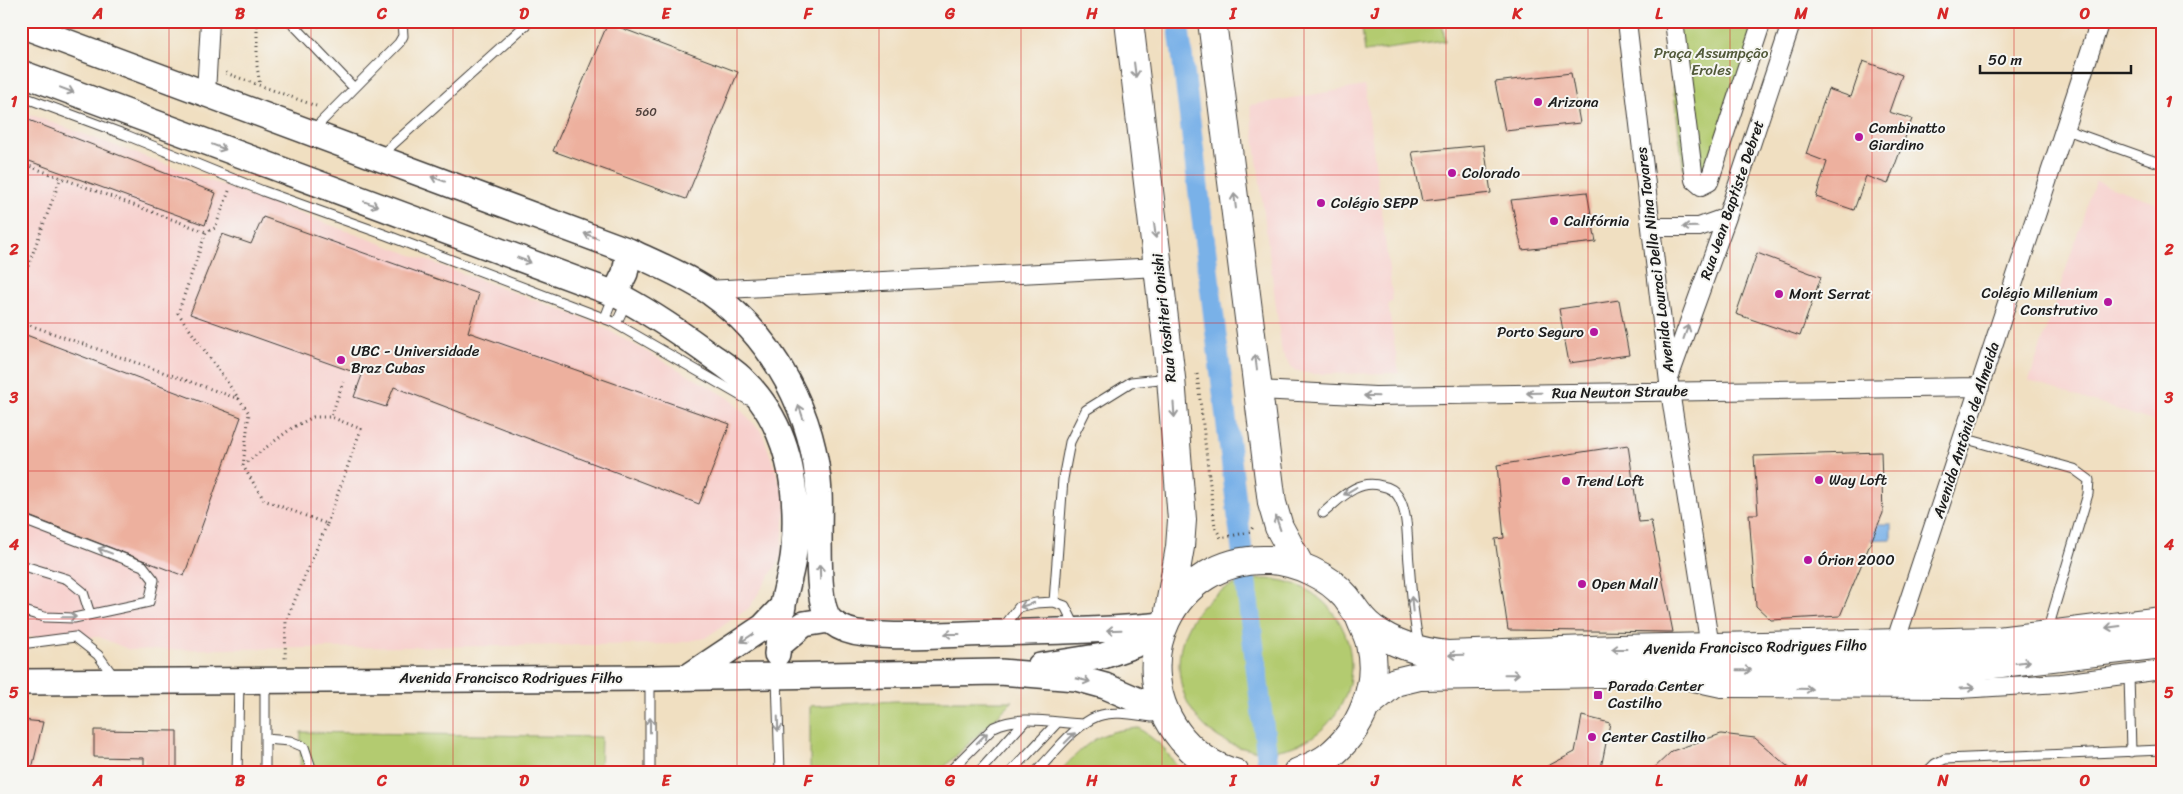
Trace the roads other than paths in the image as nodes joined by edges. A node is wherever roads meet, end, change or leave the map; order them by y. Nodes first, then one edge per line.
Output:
1 (210, 21) edge
2 (290, 21) edge
3 (402, 21) edge
4 (530, 21) edge
5 (1129, 21) edge
6 (1212, 21) edge
7 (1628, 21) edge
8 (1674, 21) edge
9 (1762, 21) edge
10 (1792, 21) edge
11 (2100, 21) edge
12 (23, 27) edge
13 (21, 73) edge
14 (354, 88) junction
15 (206, 93) junction
16 (21, 96) edge
17 (2064, 129) junction
18 (310, 133) junction
19 (378, 157) junction
20 (2162, 164) edge
21 (1727, 217) junction
22 (1651, 227) junction
23 (639, 255) junction
24 (1159, 267) junction
25 (706, 290) junction
26 (621, 298) junction
27 (604, 318) junction
28 (616, 324) junction
29 (1184, 373) junction
30 (1670, 384) junction
31 (1980, 387) junction
32 (1260, 390) junction
33 (771, 415) junction
34 (1963, 438) junction
35 (1323, 513) dead end
36 (21, 519) edge
37 (21, 565) edge
38 (1300, 566) junction
39 (1054, 602) junction
40 (783, 606) junction
41 (21, 610) edge
42 (90, 614) junction
43 (1359, 615) junction
44 (829, 620) junction
45 (2162, 620) edge
46 (1163, 625) junction
47 (1078, 630) junction
48 (1000, 633) junction
49 (2046, 635) junction
50 (21, 644) edge
51 (2162, 644) edge
52 (778, 646) junction
53 (1710, 647) junction
54 (1420, 652) junction
55 (1891, 656) junction
56 (2162, 670) edge
57 (1000, 672) junction
58 (1646, 672) junction
59 (2129, 674) junction
60 (776, 676) junction
61 (688, 677) junction
62 (650, 678) junction
63 (239, 680) junction
64 (274, 680) junction
65 (117, 681) junction
66 (21, 682) edge
67 (1367, 705) junction
68 (1169, 720) junction
69 (1025, 721) junction
70 (1057, 723) junction
71 (1084, 724) junction
72 (265, 739) junction
73 (2162, 750) edge
74 (2131, 752) junction
75 (1327, 765) edge
76 (237, 773) edge
77 (265, 773) edge
78 (310, 773) edge
79 (650, 773) edge
80 (780, 773) edge
81 (948, 773) edge
82 (978, 773) edge
83 (1010, 773) edge
84 (1036, 773) edge
85 (1204, 773) edge
86 (1235, 773) edge
87 (1297, 773) edge
88 (1926, 773) edge

1 - 15 street
2 - 14 lane
3 - 14 lane
4 - 19 lane
5 -> 24 main road, Rua Yoshiteri Onishi
32 -> 6 main road
7 - 22 street, Avenida Louraci Della Nina Tavares
8 - 9 street
10 - 21 street, Rua Jean Baptiste Debret
11 - 17 street, Avenida Antônio de Almeida
12 - 15 street
13 -> 26 street
14 - 18 lane
15 - 18 street
16 - 27 lane
17 - 20 lane
17 - 31 street, Avenida Antônio de Almeida
18 - 19 street
23 -> 19 street
21 -> 22 street
30 -> 21 street, Rua Jean Baptiste Debret
22 - 30 street, Avenida Louraci Della Nina Tavares
23 - 25 street
23 - 26 street
24 - 25 street
24 - 29 main road, Rua Yoshiteri Onishi
44 -> 25 street
26 - 27 lane
26 - 28 lane
26 - 33 street
27 - 28 lane
28 - 33 lane
29 - 39 lane
29 -> 46 main road, Rua Yoshiteri Onishi
30 - 31 street, Rua Newton Straube
30 -> 32 street, Rua Newton Straube
30 - 53 street, Avenida Louraci Della Nina Tavares
31 - 34 street, Avenida Antônio de Almeida
38 -> 32 main road
33 - 40 street
34 - 49 lane
34 - 55 street, Avenida Antônio de Almeida
54 -> 35 lane
42 -> 36 lane
37 - 42 lane
38 - 43 main road, Avenida Francisco Rodrigues Filho
38 - 46 main road, Avenida Francisco Rodrigues Filho
39 - 47 lane
39 -> 48 lane
40 - 52 street
40 -> 61 street
41 -> 42 lane
43 - 54 main road, Avenida Francisco Rodrigues Filho
43 - 67 main road, Avenida Francisco Rodrigues Filho
48 -> 44 street
44 - 52 street
45 -> 49 main road, Avenida Francisco Rodrigues Filho
46 -> 47 street
46 - 57 street, Avenida Francisco Rodrigues Filho
46 - 68 main road, Avenida Francisco Rodrigues Filho
47 - 48 street
49 - 55 main road, Avenida Francisco Rodrigues Filho
50 - 65 lane
55 -> 51 main road, Avenida Francisco Rodrigues Filho
52 - 60 street
53 -> 54 main road, Avenida Francisco Rodrigues Filho
53 - 55 main road, Avenida Francisco Rodrigues Filho
58 -> 55 main road, Avenida Francisco Rodrigues Filho
56 - 59 street
57 - 60 street, Avenida Francisco Rodrigues Filho
57 -> 68 street, Avenida Francisco Rodrigues Filho
58 -> 59 street
67 -> 58 main road, Avenida Francisco Rodrigues Filho
59 - 74 lane
60 - 61 street, Avenida Francisco Rodrigues Filho
60 -> 80 lane
61 - 62 street, Avenida Francisco Rodrigues Filho
62 - 64 street, Avenida Francisco Rodrigues Filho
79 -> 62 lane
63 - 64 street, Avenida Francisco Rodrigues Filho
63 - 65 street, Avenida Francisco Rodrigues Filho
63 - 76 lane
64 - 72 lane
65 - 66 street, Avenida Francisco Rodrigues Filho
67 - 75 main road, Avenida Francisco Rodrigues Filho
68 - 71 lane
68 - 85 main road
68 - 86 main road, Avenida Francisco Rodrigues Filho
69 - 70 lane
81 -> 69 lane
69 - 82 lane
70 - 71 lane
70 - 83 lane
84 -> 71 lane
72 - 77 lane
72 - 78 lane
73 - 74 lane
74 - 88 lane
75 - 87 main road, Avenida Francisco Rodrigues Filho

